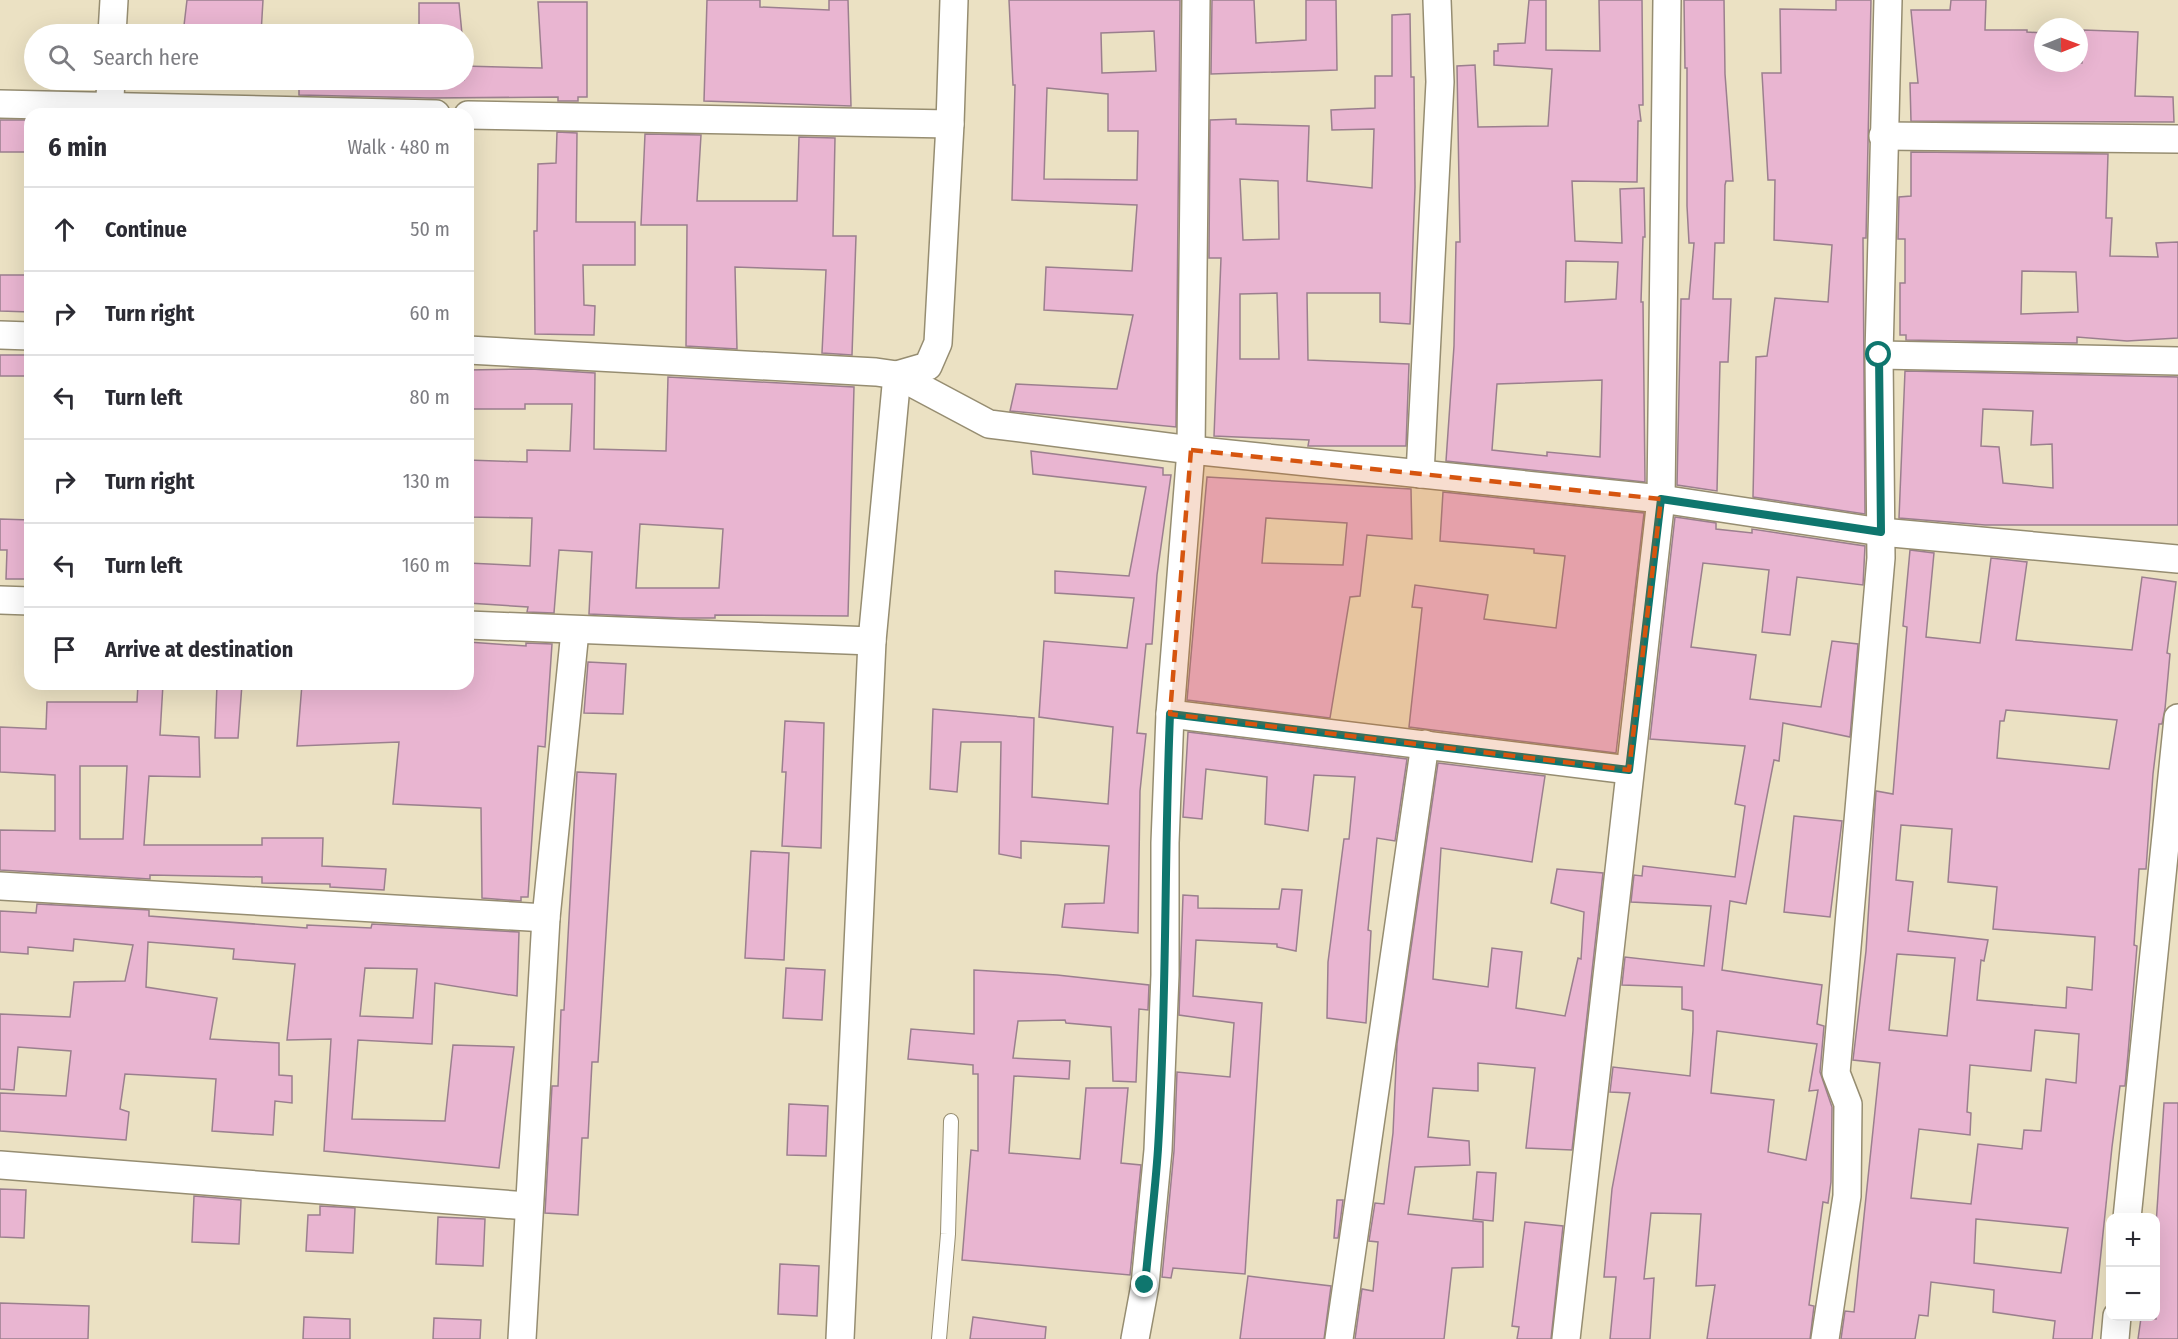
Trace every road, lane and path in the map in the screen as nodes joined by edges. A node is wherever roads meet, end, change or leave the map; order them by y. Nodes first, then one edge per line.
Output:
1 (114, 0) edge
2 (954, 0) edge
3 (1196, 0) edge
4 (1437, 0) edge
5 (1667, 0) edge
6 (1888, 0) edge
7 (113, 24) edge
8 (110, 90) edge
9 (0, 104) edge
10 (62, 108) edge
11 (109, 108) edge
12 (474, 115) edge
13 (950, 124) junction
14 (1883, 136) junction
15 (2178, 139) edge
16 (0, 335) edge
17 (24, 336) edge
18 (474, 350) edge
19 (1879, 355) junction
20 (2178, 361) edge
21 (897, 375) junction
22 (1191, 450) junction
23 (1420, 474) junction
24 (1661, 499) junction
25 (1881, 532) junction
26 (2178, 559) edge
27 (0, 600) edge
28 (24, 602) edge
29 (474, 625) edge
30 (575, 631) junction
31 (872, 641) junction
32 (1170, 714) junction
33 (2178, 718) edge
34 (1425, 744) junction
35 (1629, 770) junction
36 (0, 886) edge
37 (546, 918) junction
38 (951, 1120) dead end
39 (0, 1165) edge
40 (528, 1206) junction
41 (2128, 1213) edge
42 (2117, 1321) edge
43 (522, 1339) edge
44 (840, 1339) edge
45 (939, 1339) edge
46 (1135, 1339) edge
47 (1339, 1339) edge
48 (1566, 1339) edge
49 (1825, 1339) edge
50 (2115, 1339) edge

1 - 7 street
2 - 13 street
3 - 22 street
4 - 23 street
5 - 24 street
6 - 14 street
8 - 11 street
9 - 10 street
12 - 13 street
13 - 21 street
14 - 15 street
14 - 19 street
16 - 17 street
18 - 21 street
19 - 20 street
19 - 25 street
21 - 22 street
21 - 31 street
22 - 23 street
22 - 32 street
23 - 24 street
24 - 25 street
24 - 35 street
25 - 26 street
25 - 49 street
27 - 28 street
29 - 30 street
30 - 31 street
30 - 37 street
31 - 44 street
32 - 34 street
32 - 46 street
33 - 41 street
34 - 35 street
34 - 47 street
35 - 48 street
36 - 37 street
37 - 40 street
38 - 45 lane
39 - 40 street
40 - 43 street
42 - 50 street

